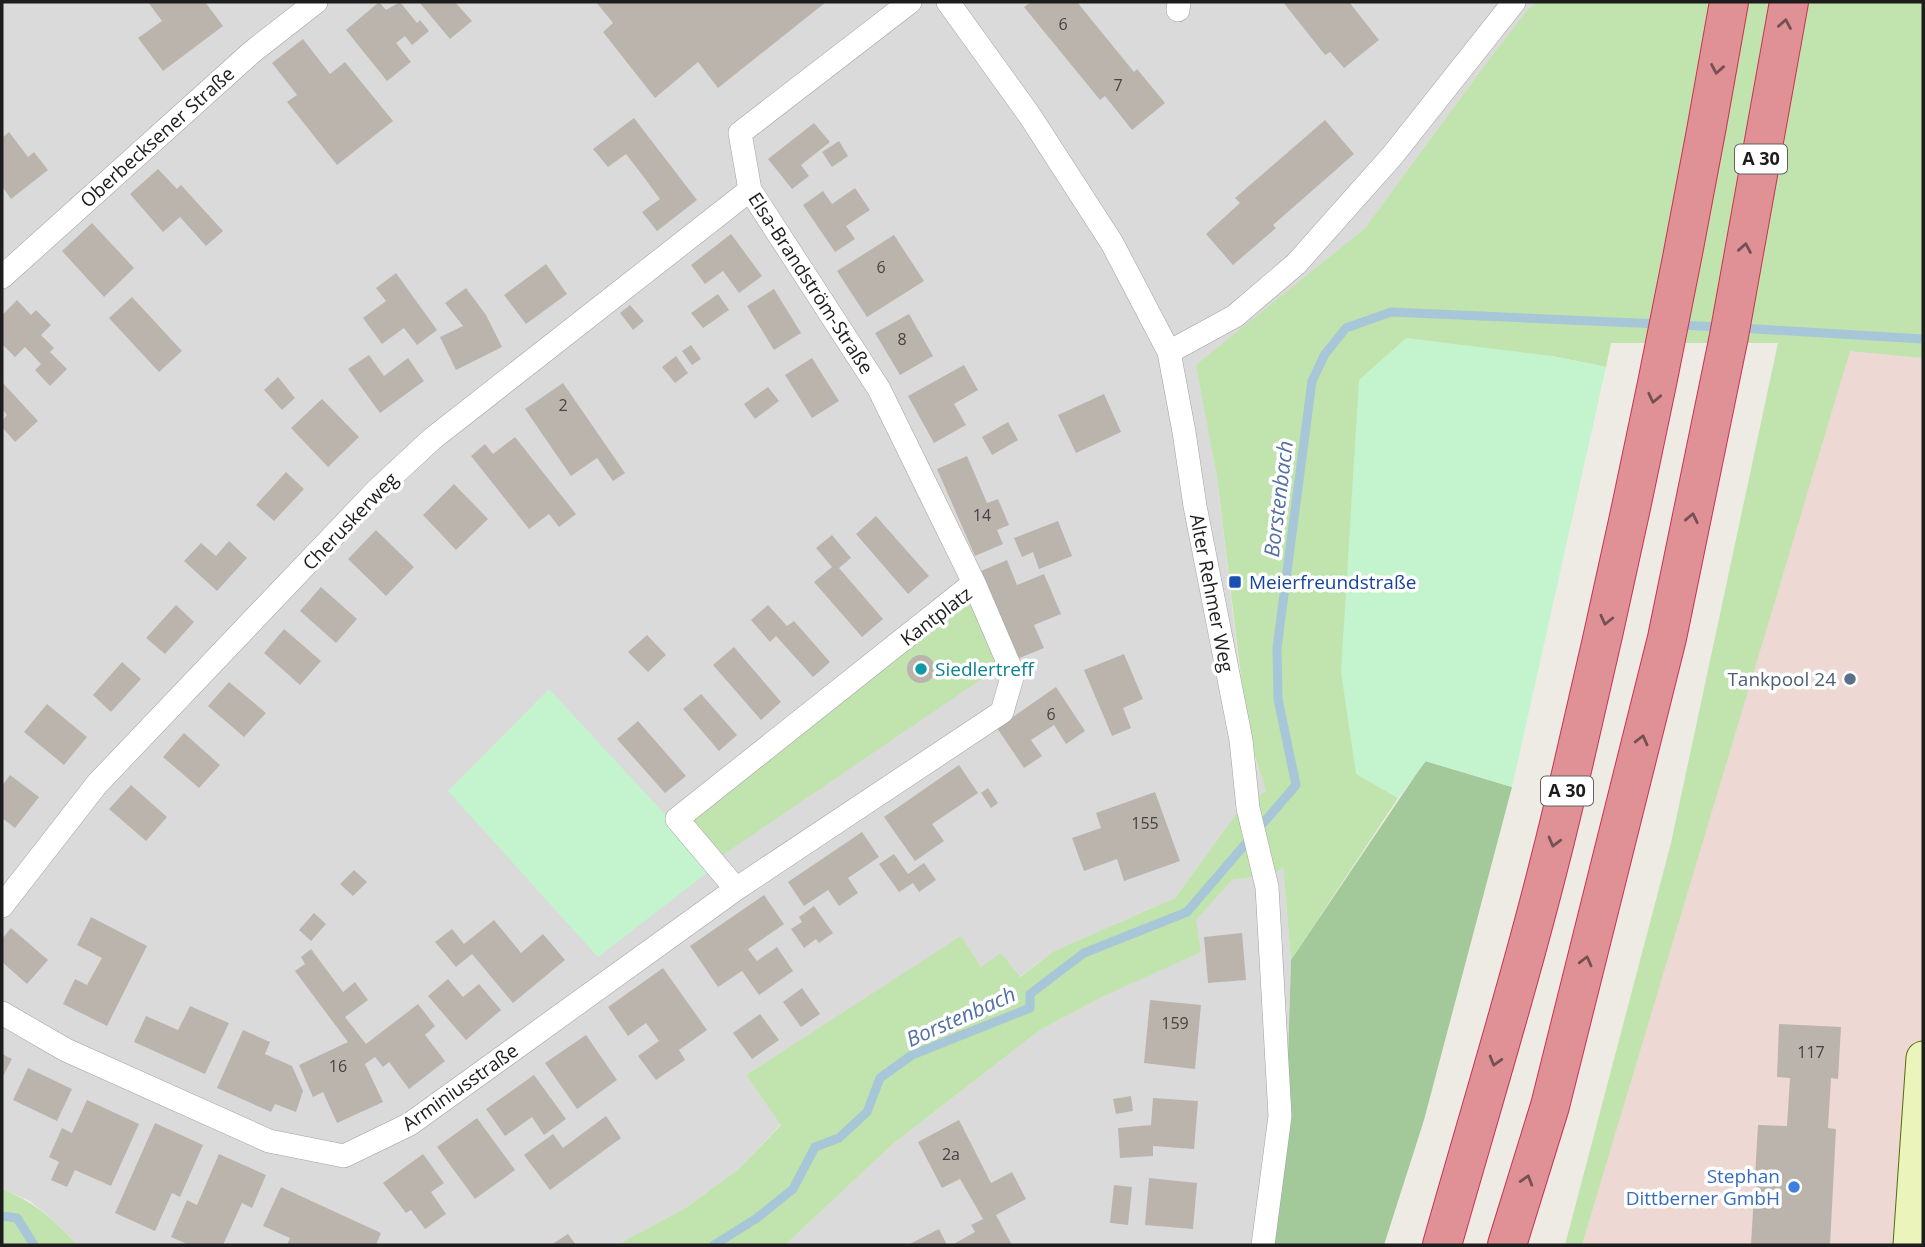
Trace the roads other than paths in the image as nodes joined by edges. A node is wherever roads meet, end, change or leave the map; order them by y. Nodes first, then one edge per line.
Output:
1 (316, 2) edge
2 (910, 2) edge
3 (948, 2) edge
4 (1514, 2) edge
5 (1729, 2) edge
6 (1790, 2) edge
7 (750, 190) junction
8 (2, 277) edge
9 (1169, 352) junction
10 (974, 583) junction
11 (736, 890) junction
12 (2, 906) edge
13 (2, 1013) edge
14 (1923, 1058) edge
15 (1263, 1245) edge
16 (1442, 1245) edge
17 (1507, 1245) edge
18 (1910, 1245) edge

1 - 8 street, Oberbecksener Straße
2 - 7 street, Elsa-Brandström-Straße
3 - 9 street, Alter Rehmer Weg
4 - 9 street
5 -> 16 highway, A 30
17 -> 6 highway, A 30
7 - 10 street, Elsa-Brandström-Straße
7 - 12 street, Cheruskerweg
9 - 15 street, Alter Rehmer Weg
10 - 11 street, Kantplatz
10 - 11 street, Kantplatz
11 - 13 street, Arminiusstraße
14 - 18 main road

